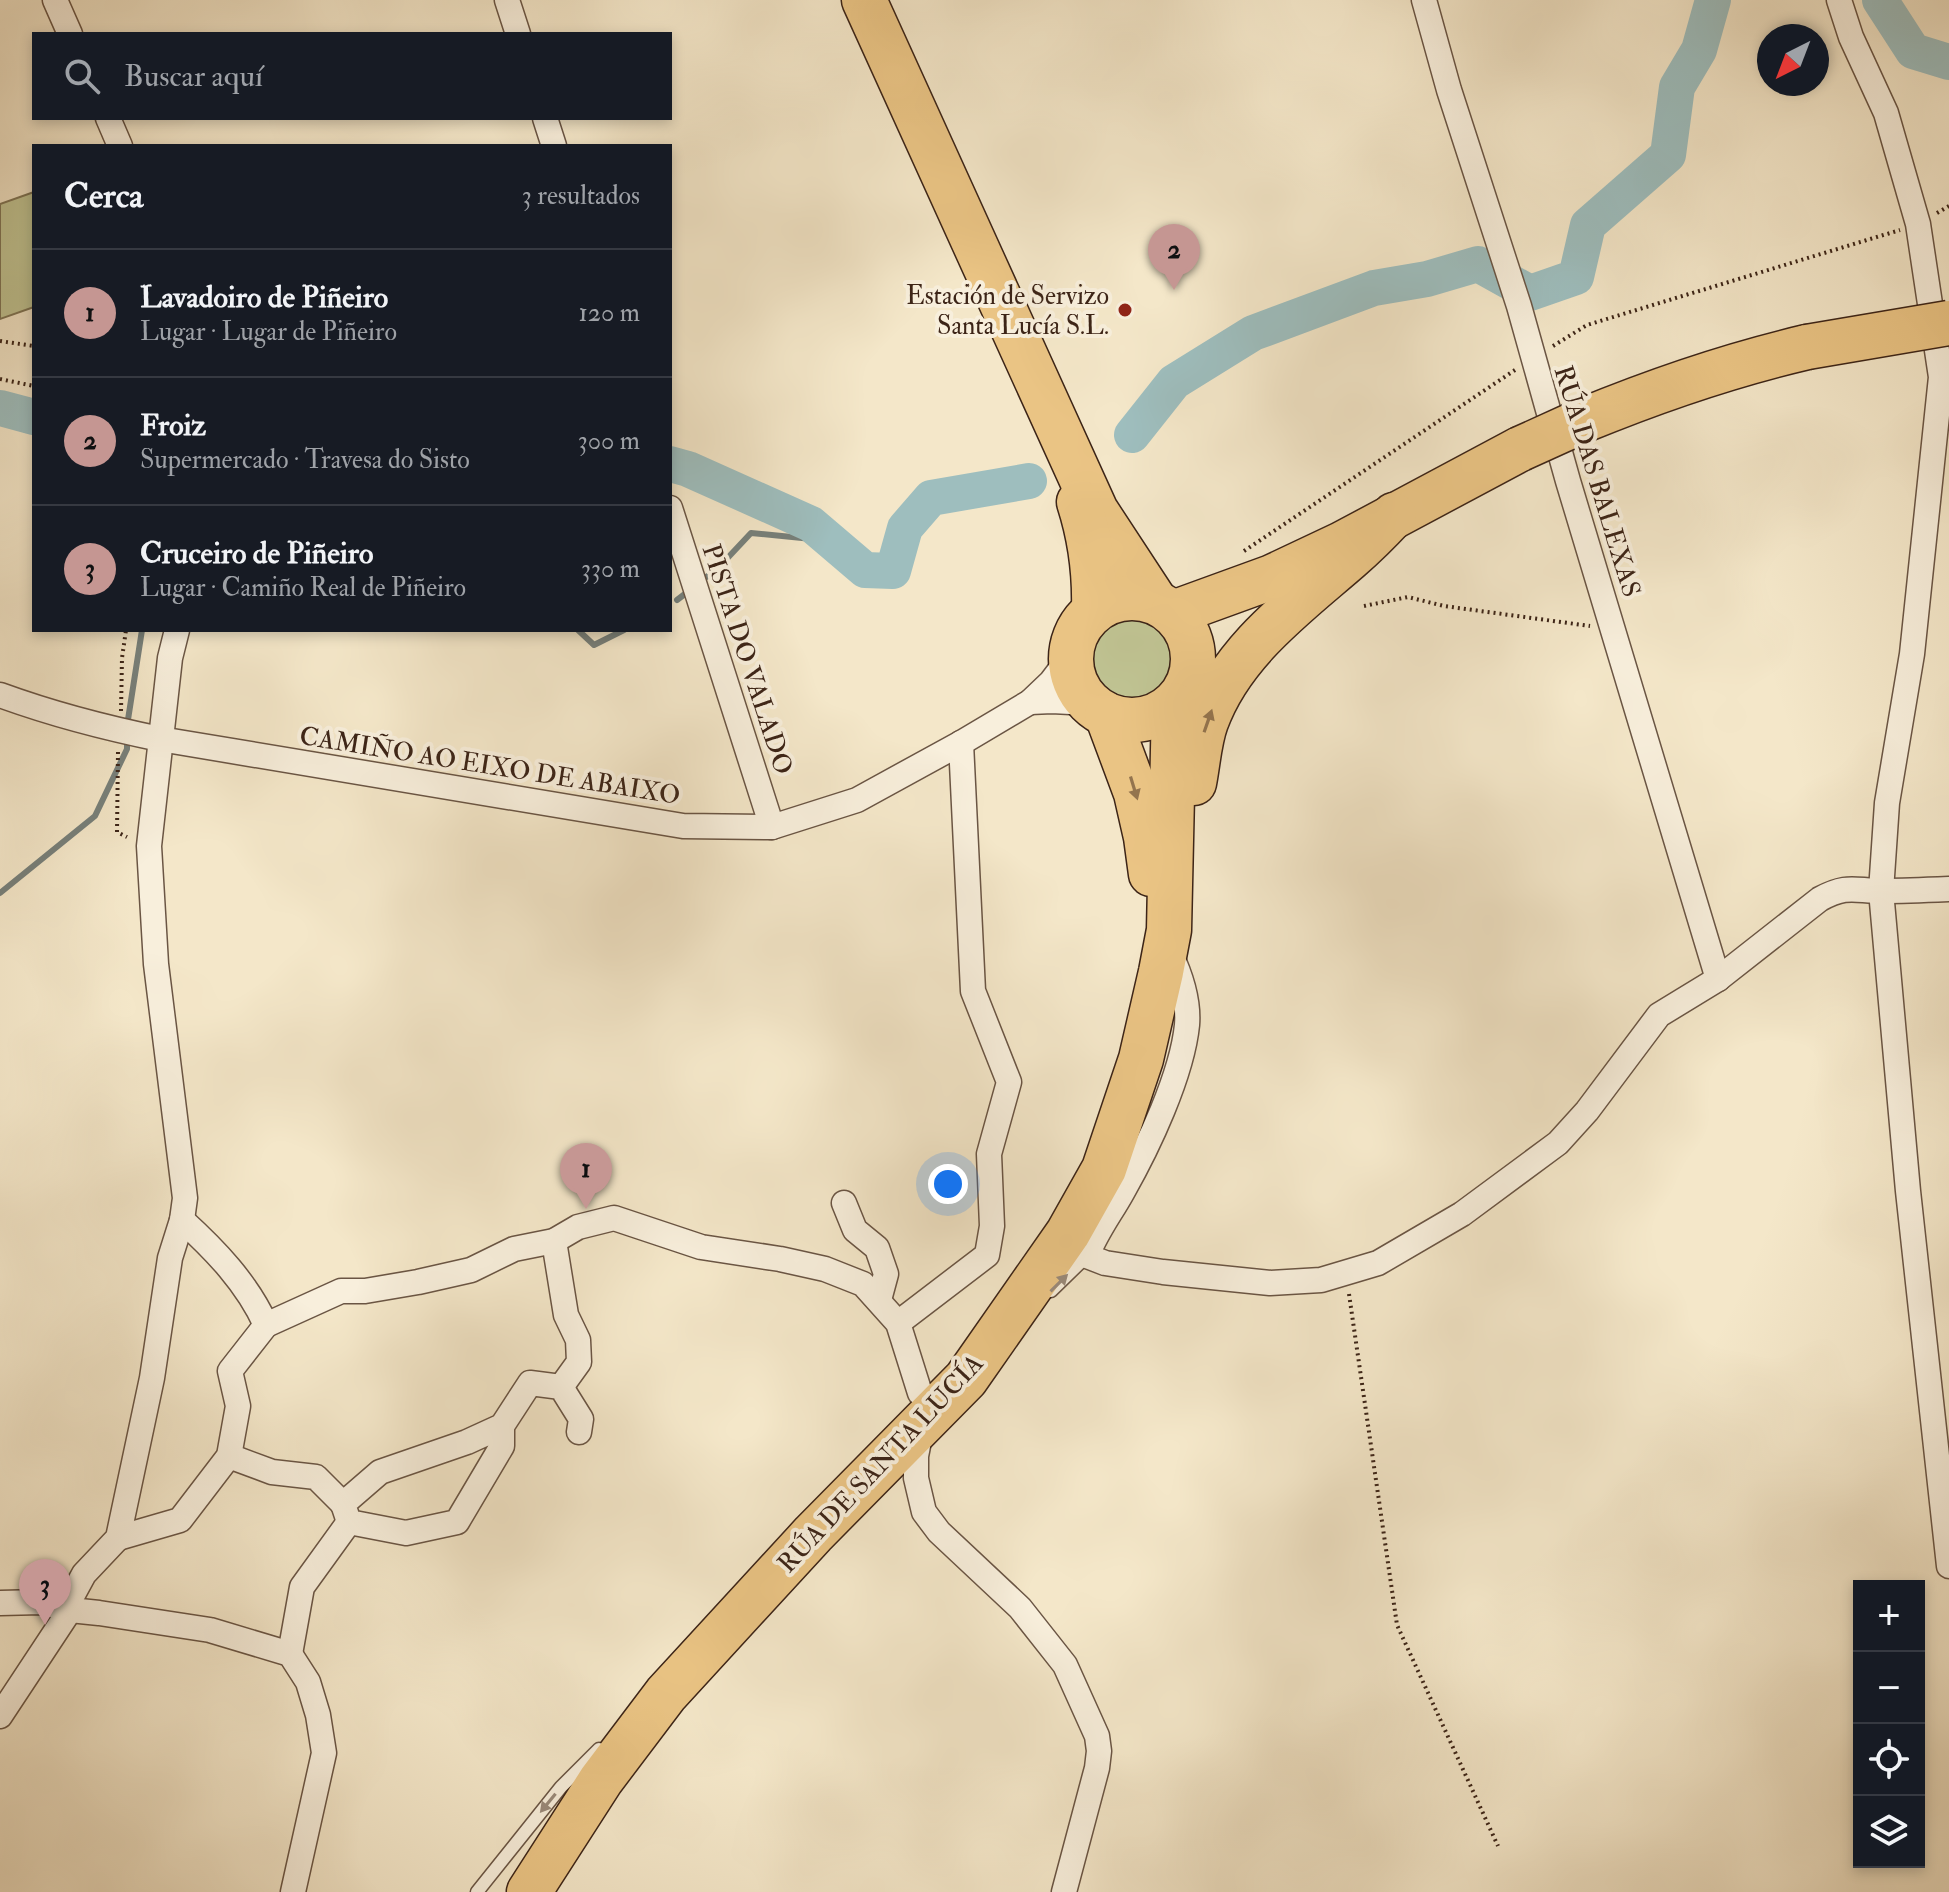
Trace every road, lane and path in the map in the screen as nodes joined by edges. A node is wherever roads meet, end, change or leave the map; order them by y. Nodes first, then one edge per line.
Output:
1 (55, 0) edge
2 (507, 0) edge
3 (848, 0) edge
4 (864, 0) edge
5 (874, 0) edge
6 (1424, 0) edge
7 (1839, 0) edge
8 (69, 32) edge
9 (517, 32) edge
10 (109, 120) edge
11 (546, 120) edge
12 (119, 144) edge
13 (553, 144) edge
14 (1949, 206) edge
15 (1918, 224) junction
16 (987, 236) dead end
17 (1949, 323) edge
18 (0, 341) edge
19 (32, 346) edge
20 (1532, 359) junction
21 (0, 379) edge
22 (32, 388) edge
23 (672, 514) edge
24 (1394, 515) junction
25 (1342, 544) junction
26 (1244, 551) dead end
27 (1364, 606) dead end
28 (1164, 607) junction
29 (1094, 610) junction
30 (1614, 629) junction
31 (126, 632) edge
32 (176, 632) edge
33 (1070, 657) junction
34 (1184, 686) junction
35 (0, 695) edge
36 (1030, 702) junction
37 (1098, 709) junction
38 (135, 729) junction
39 (961, 743) junction
40 (118, 762) dead end
41 (772, 827) junction
42 (149, 846) junction
43 (1949, 889) edge
44 (1881, 891) junction
45 (1162, 910) junction
46 (1718, 979) junction
47 (1162, 1000) junction
48 (1178, 1066) junction
49 (844, 1203) dead end
50 (182, 1220) junction
51 (554, 1241) junction
52 (1087, 1256) junction
53 (1025, 1259) junction
54 (1346, 1272) junction
55 (879, 1300) junction
56 (1039, 1304) dead end
57 (898, 1323) junction
58 (266, 1325) junction
59 (1018, 1326) dead end
60 (966, 1379) junction
61 (561, 1387) junction
62 (917, 1412) junction
63 (502, 1426) junction
64 (579, 1432) dead end
65 (229, 1456) junction
66 (346, 1513) junction
67 (118, 1538) junction
68 (1949, 1566) edge
69 (0, 1603) edge
70 (70, 1610) junction
71 (290, 1654) junction
72 (0, 1716) edge
73 (611, 1737) dead end
74 (1498, 1846) dead end
75 (293, 1892) edge
76 (477, 1892) edge
77 (509, 1892) edge
78 (529, 1892) edge
79 (1064, 1892) edge

1 - 8 street
2 - 9 street
3 - 29 highway
4 - 28 highway
5 - 16 lane
6 - 20 street, RÚA DAS BALEXAS
7 - 15 street
10 - 12 street
11 - 13 street
14 - 15 path
15 - 20 path
15 - 44 street
17 - 24 highway, bridge
18 - 19 path
20 - 26 path
20 - 30 street, RÚA DAS BALEXAS
21 - 22 path
23 - 41 street, PISTA DO VALADO
24 - 25 highway
45 -> 24 highway
25 - 28 highway
25 - 34 highway
27 - 30 path
28 - 29 highway
28 - 34 highway
29 - 33 highway
30 - 46 street, RÚA DAS BALEXAS
31 - 38 path
32 - 38 street
33 - 36 street
33 - 37 highway
34 - 37 highway
34 - 45 highway, RÚA DE SANTA LUCÍA
35 - 38 street, CAMIÑO AO EIXO DE ABAIXO
36 - 37 street
36 - 39 street, CAMIÑO AO EIXO DE ABAIXO
37 -> 45 highway, RÚA DE SANTA LUCÍA
38 - 41 street, CAMIÑO AO EIXO DE ABAIXO
38 - 42 street
39 - 41 street, CAMIÑO AO EIXO DE ABAIXO
39 - 57 street
40 - 42 path
42 - 50 street
43 - 44 street
44 - 46 street
44 - 68 street
45 - 47 highway, RÚA DE SANTA LUCÍA
45 - 47 street
45 - 53 highway, RÚA DE SANTA LUCÍA
46 - 54 street
47 - 48 street
47 - 48 street
47 - 53 street
47 - 60 highway, RÚA DE SANTA LUCÍA
48 - 52 street
49 - 55 street
50 - 58 street
50 - 67 street
51 - 55 street
51 - 58 street
51 - 61 street
52 - 54 street
56 -> 52 lane
53 - 62 highway, RÚA DE SANTA LUCÍA
54 - 74 path
55 - 57 street
57 - 62 street
58 - 65 street
59 - 60 lane
60 - 62 highway, RÚA DE SANTA LUCÍA
61 - 63 street
61 - 64 street
62 - 77 highway, RÚA DE SANTA LUCÍA
62 - 78 highway, RÚA DE SANTA LUCÍA
62 - 79 street
63 - 66 street
63 - 66 street
65 - 66 street
65 - 67 street
66 - 71 street
67 - 70 street
69 - 70 street
70 - 71 street
70 - 72 street
71 - 75 street
73 -> 76 lane

